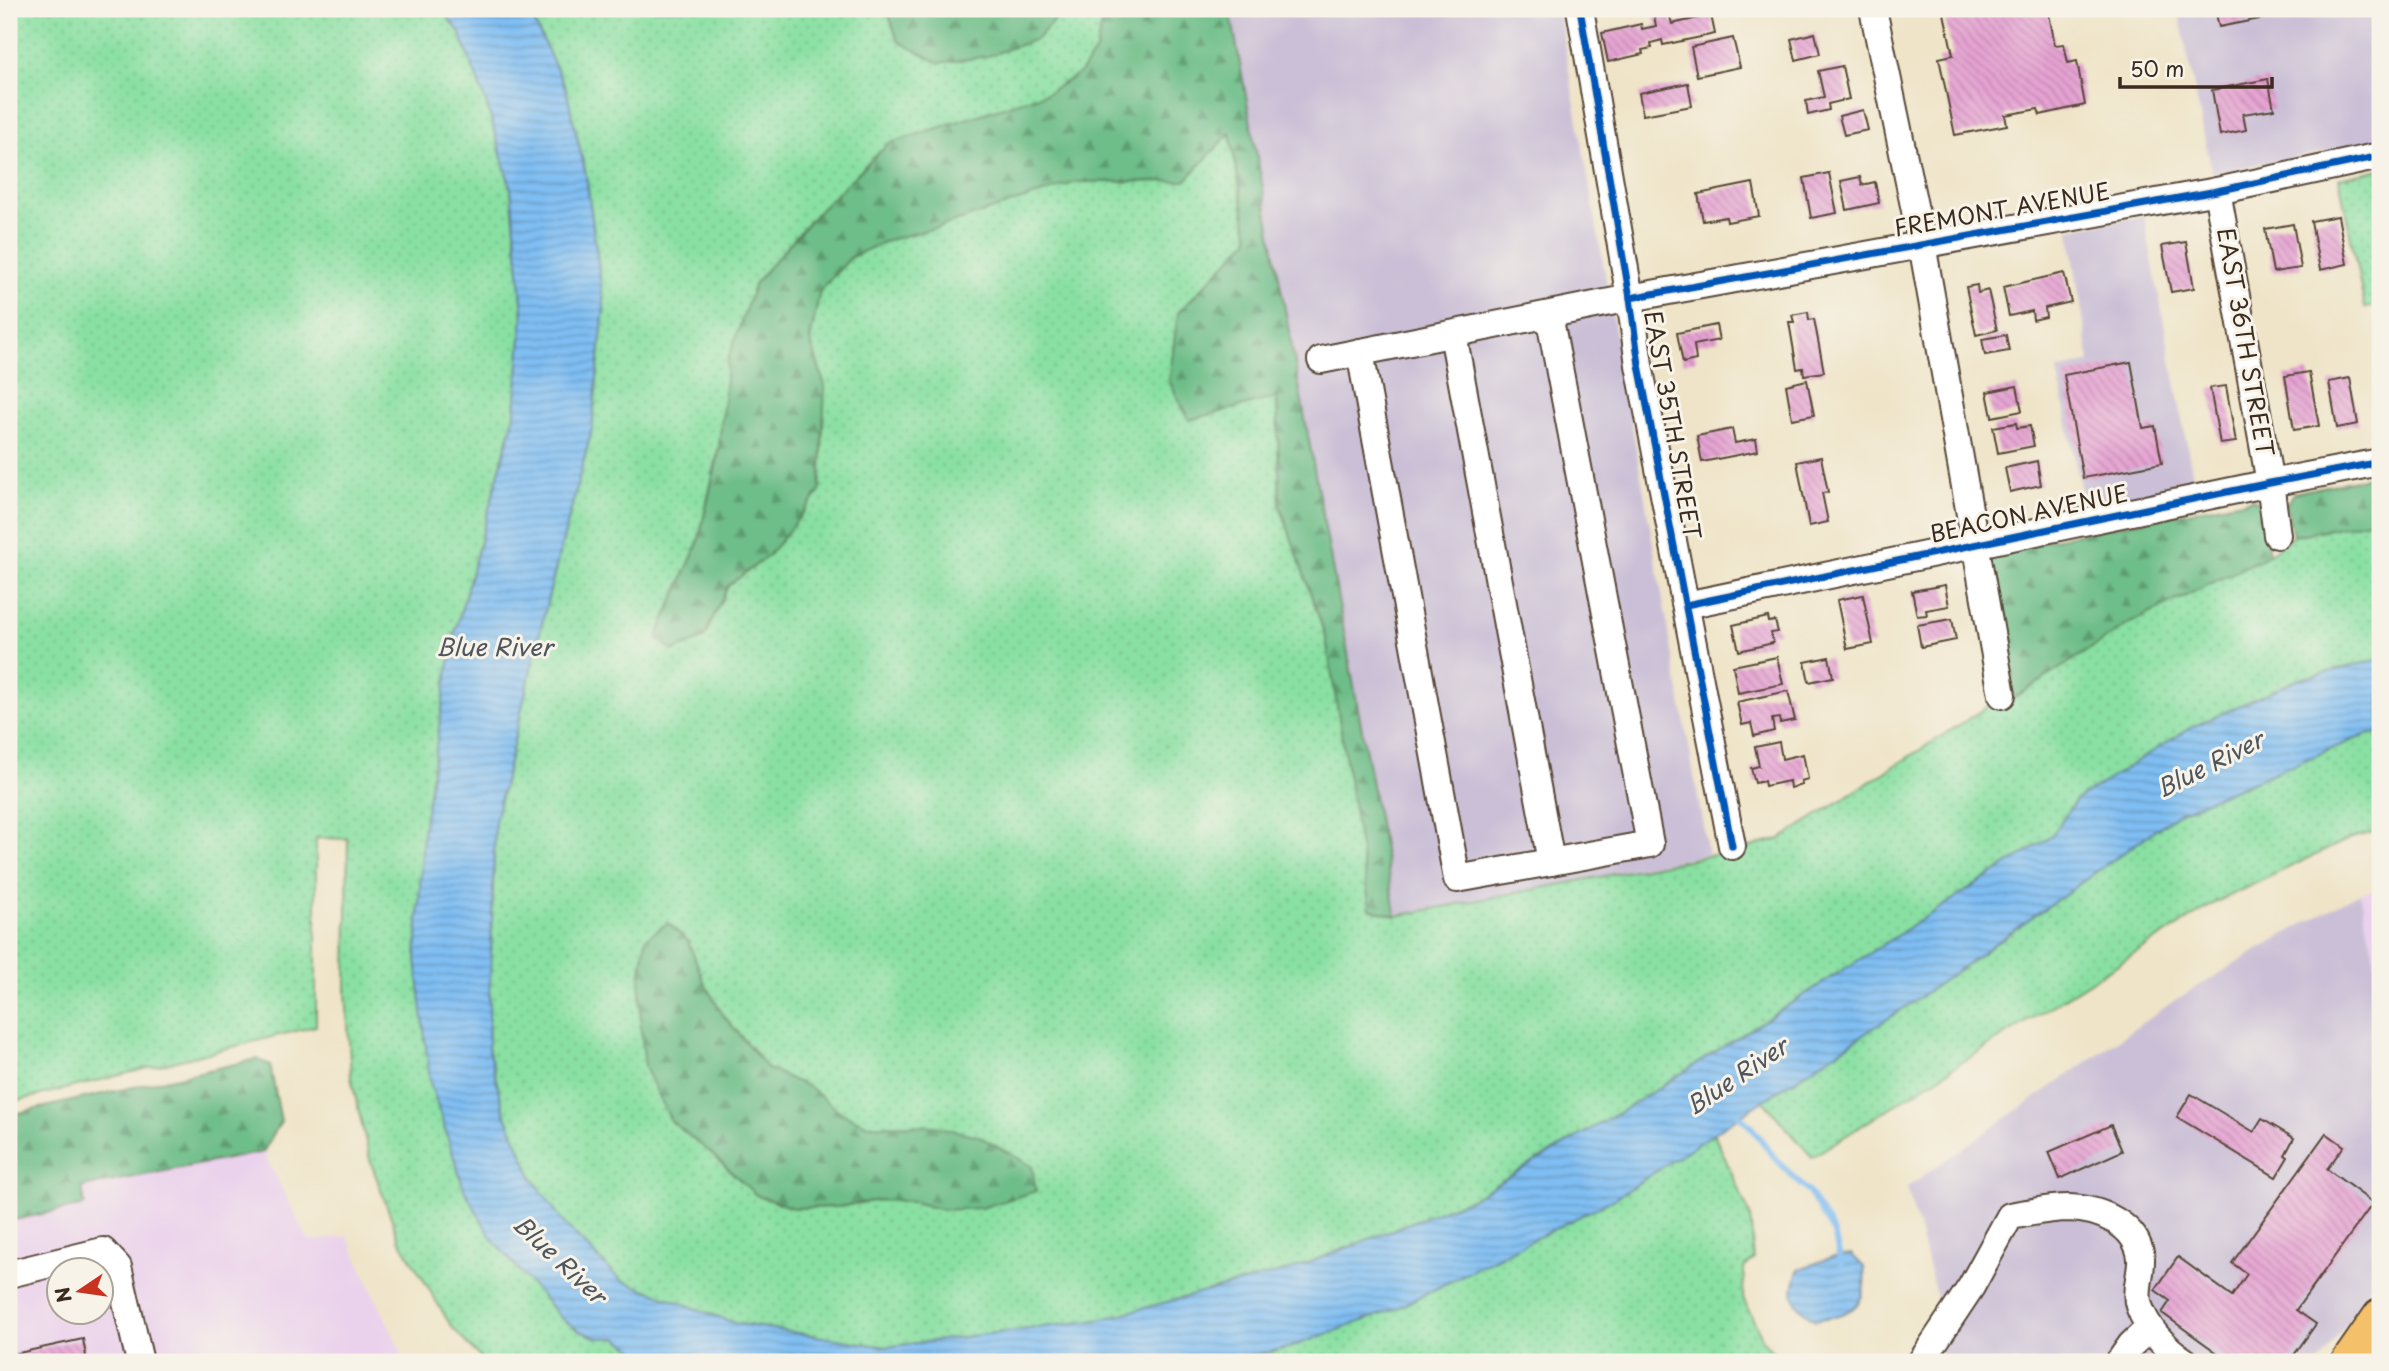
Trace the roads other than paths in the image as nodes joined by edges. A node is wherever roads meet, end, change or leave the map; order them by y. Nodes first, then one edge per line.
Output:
1 (1580, 9) edge
2 (1873, 9) edge
3 (2380, 156) edge
4 (2217, 191) junction
5 (1922, 244) junction
6 (1630, 298) junction
7 (1549, 315) junction
8 (1453, 334) junction
9 (1360, 352) junction
10 (1321, 360) dead end
11 (2380, 463) edge
12 (2270, 483) junction
13 (2277, 535) dead end
14 (1975, 546) junction
15 (1686, 605) junction
16 (2002, 695) dead end
17 (1732, 846) dead end
18 (1551, 862) junction
19 (9, 1274) edge
20 (2149, 1328) junction
21 (140, 1362) edge
22 (1921, 1362) edge
23 (2119, 1362) edge
24 (2186, 1362) edge

1 - 6 street, EAST 35TH STREET
2 - 5 street
3 - 4 street, FREMONT AVENUE
4 - 5 street, FREMONT AVENUE
4 - 12 street, EAST 36TH STREET
5 - 6 street, FREMONT AVENUE
5 - 14 street
6 - 7 street, FREMONT AVENUE
6 - 15 street, EAST 35TH STREET
7 - 8 street, FREMONT AVENUE
7 - 18 street
8 - 9 street, FREMONT AVENUE
8 - 18 street
9 - 10 street, FREMONT AVENUE
9 - 18 street
11 - 12 street, BEACON AVENUE
12 - 13 street, EAST 36TH STREET
12 - 14 street, BEACON AVENUE
14 - 15 street, BEACON AVENUE
14 - 16 street
15 - 17 street, EAST 35TH STREET
19 - 21 street
20 - 22 street
20 - 23 street
20 - 24 street

